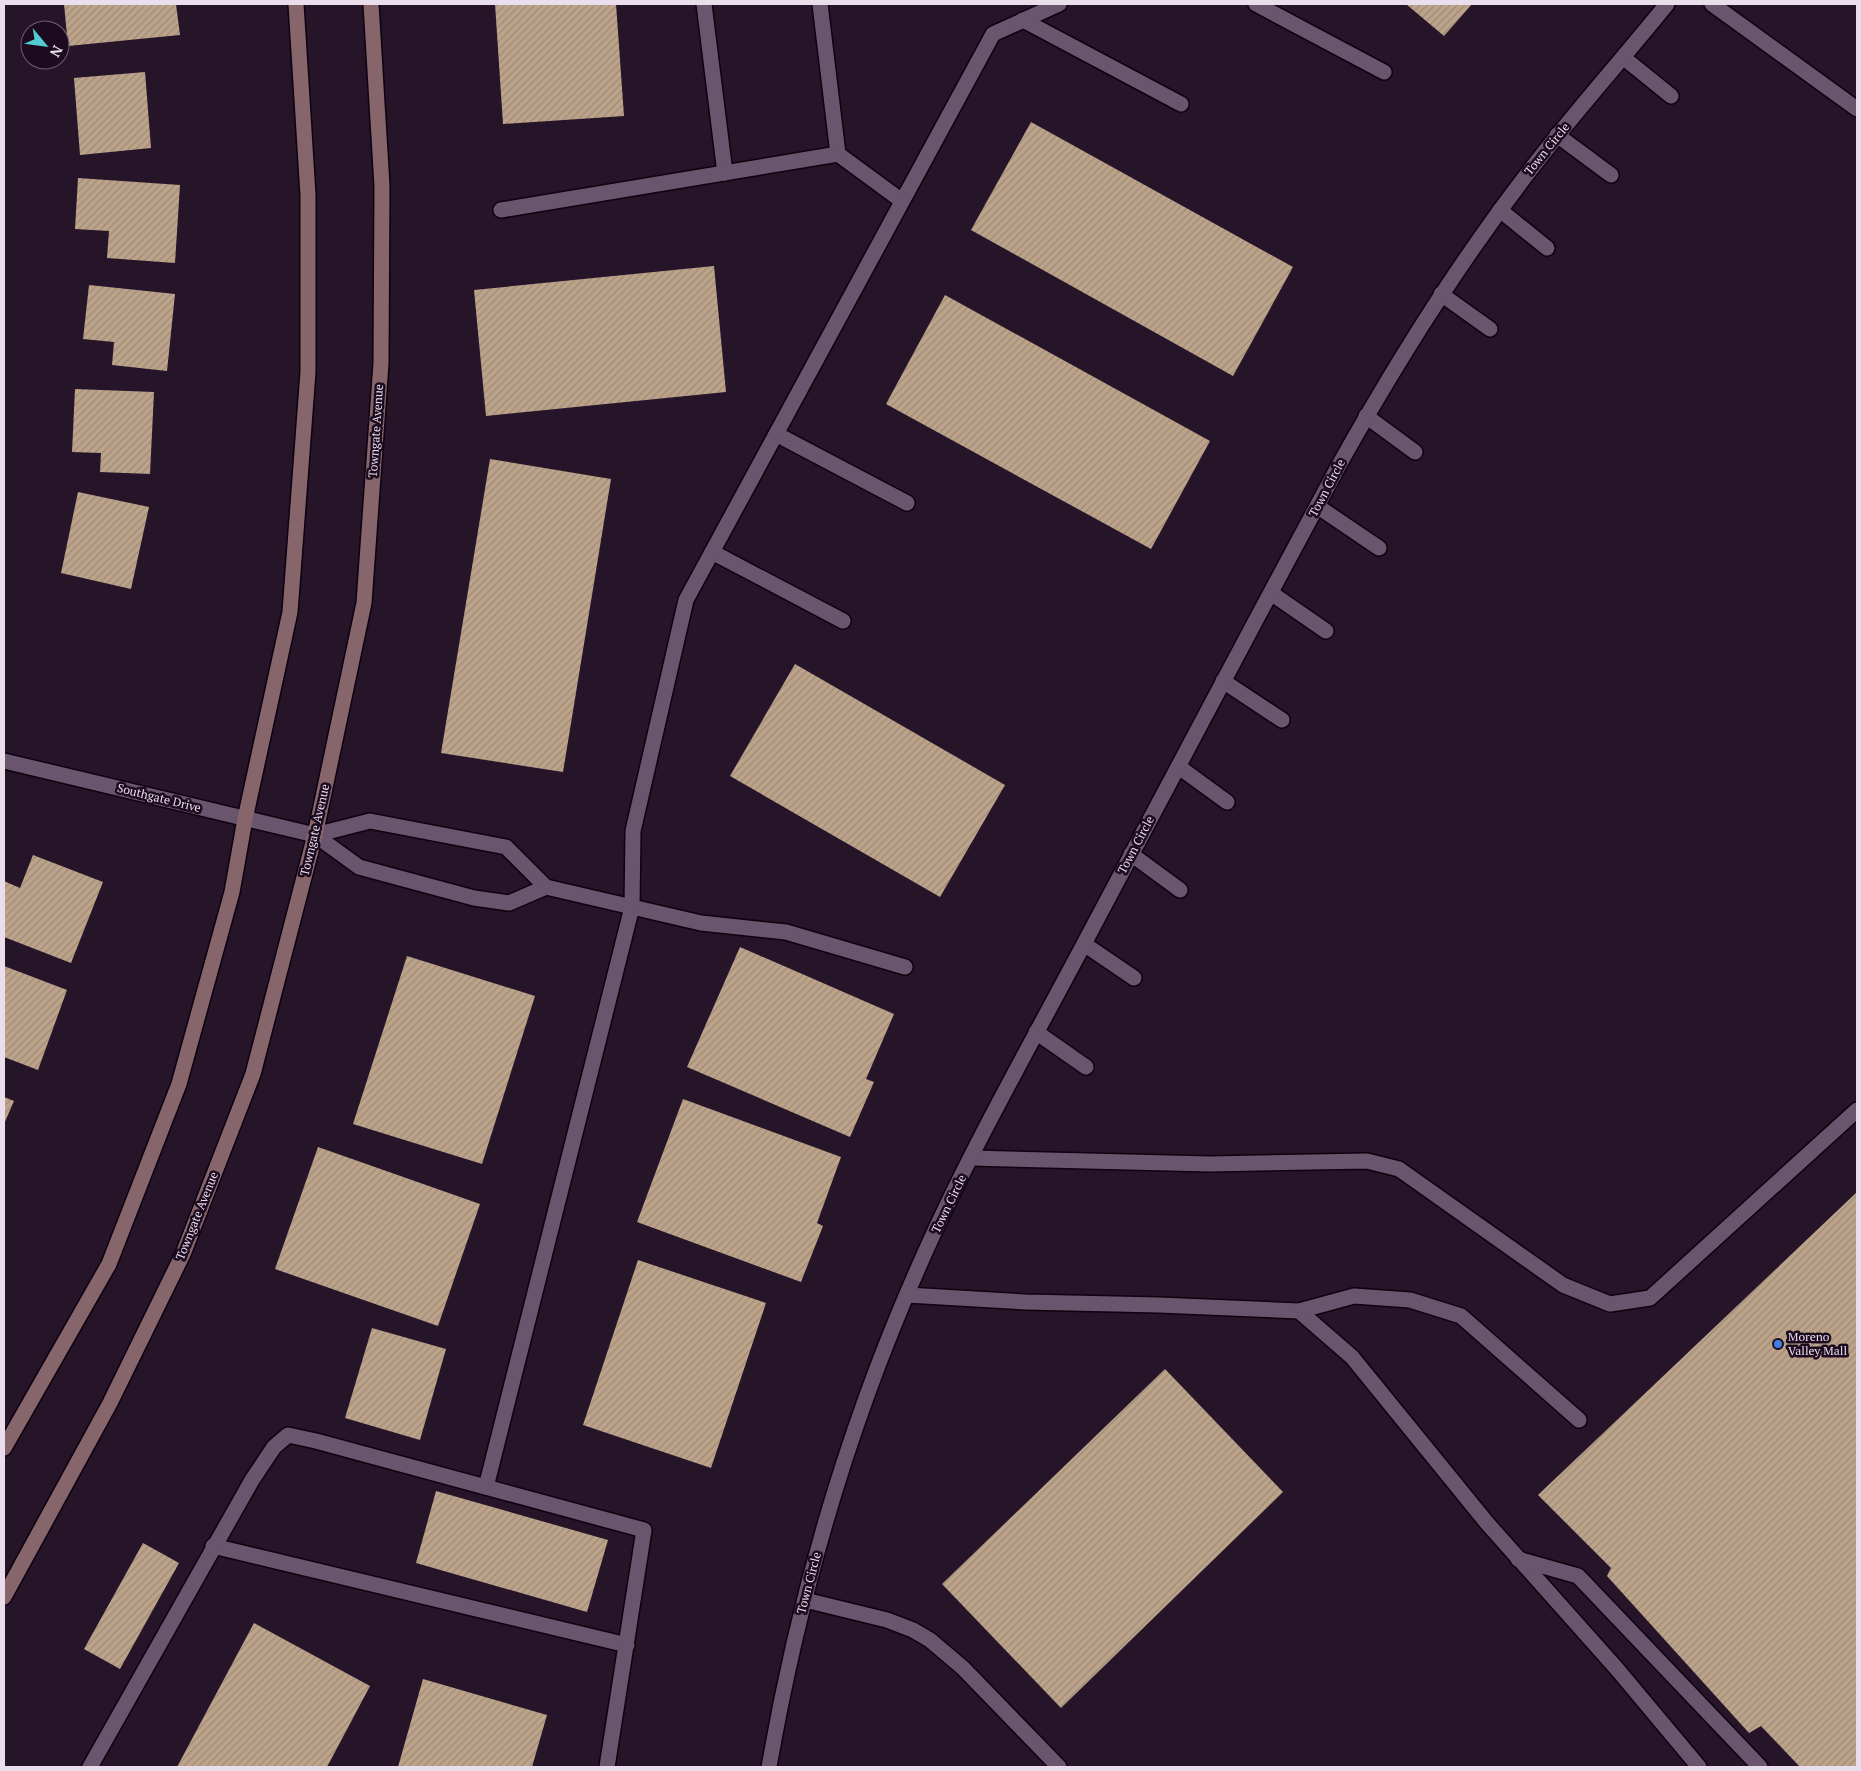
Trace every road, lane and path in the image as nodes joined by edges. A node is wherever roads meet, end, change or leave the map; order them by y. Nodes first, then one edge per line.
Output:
1 (296, 4) edge
2 (371, 4) edge
3 (704, 4) edge
4 (820, 4) edge
5 (1059, 4) edge
6 (1256, 4) edge
7 (1668, 4) edge
8 (1712, 4) edge
9 (1024, 20) junction
10 (1624, 58) junction
11 (1384, 72) dead end
12 (1671, 96) dead end
13 (1181, 104) dead end
14 (1857, 109) edge
15 (1557, 136) junction
16 (838, 154) junction
17 (725, 172) junction
18 (1611, 175) dead end
19 (902, 201) junction
20 (501, 210) dead end
21 (1500, 210) junction
22 (1547, 248) dead end
23 (1441, 294) junction
24 (1490, 329) dead end
25 (1366, 416) junction
26 (776, 434) junction
27 (1415, 452) dead end
28 (907, 503) dead end
29 (1317, 506) junction
30 (1379, 548) dead end
31 (712, 552) junction
32 (1271, 593) junction
33 (843, 621) dead end
34 (1326, 631) dead end
35 (1223, 681) junction
36 (1282, 720) dead end
37 (4, 761) edge
38 (1179, 767) junction
39 (1227, 802) dead end
40 (245, 819) junction
41 (315, 835) junction
42 (1131, 854) junction
43 (546, 887) junction
44 (1180, 890) dead end
45 (632, 906) junction
46 (1084, 944) junction
47 (905, 967) dead end
48 (1134, 978) dead end
49 (1036, 1032) junction
50 (1086, 1067) dead end
51 (1857, 1110) edge
52 (971, 1158) junction
53 (907, 1295) junction
54 (1299, 1311) junction
55 (1579, 1420) dead end
56 (4, 1448) edge
57 (486, 1487) junction
58 (213, 1546) junction
59 (1518, 1559) junction
60 (4, 1597) edge
61 (805, 1600) junction
62 (627, 1645) junction
63 (90, 1767) edge
64 (608, 1767) edge
65 (769, 1767) edge
66 (1059, 1767) edge
67 (1699, 1767) edge
68 (1760, 1767) edge

1 - 40 main road
2 - 41 main road, Towngate Avenue
3 - 17 street
4 - 16 street
5 - 9 street
6 - 11 street
7 - 10 street, Town Circle
8 - 14 street
9 - 13 street
9 - 19 street
10 - 12 street
10 - 15 street, Town Circle
15 - 18 street
15 - 21 street, Town Circle
16 - 17 street
16 - 19 street
17 - 20 street
19 - 26 street
21 - 22 street
21 - 23 street, Town Circle
23 - 24 street
23 - 25 street, Town Circle
25 - 27 street
25 - 29 street, Town Circle
26 - 28 street
26 - 31 street
29 - 30 street
29 - 32 street, Town Circle
31 - 33 street
31 - 45 street
32 - 34 street
32 - 35 street, Town Circle
35 - 36 street
35 - 38 street, Town Circle
37 - 40 street, Southgate Drive
38 - 39 street
38 - 42 street, Town Circle
40 - 41 street, Southgate Drive
40 - 56 main road
41 - 43 street
41 - 43 street
41 - 60 main road, Towngate Avenue
42 - 44 street
42 - 46 street, Town Circle
43 - 45 street
45 - 47 street
45 - 57 street
46 - 48 street
46 - 49 street, Town Circle
49 - 50 street
49 - 52 street, Town Circle
51 - 52 street
52 - 53 street, Town Circle
53 - 54 street
53 - 61 street, Town Circle
54 - 55 street
54 - 59 street
57 - 58 street
57 - 62 street
58 - 62 street
58 - 63 street
59 - 67 street
59 - 68 street
61 - 65 street, Town Circle
61 - 66 street
62 - 64 street

